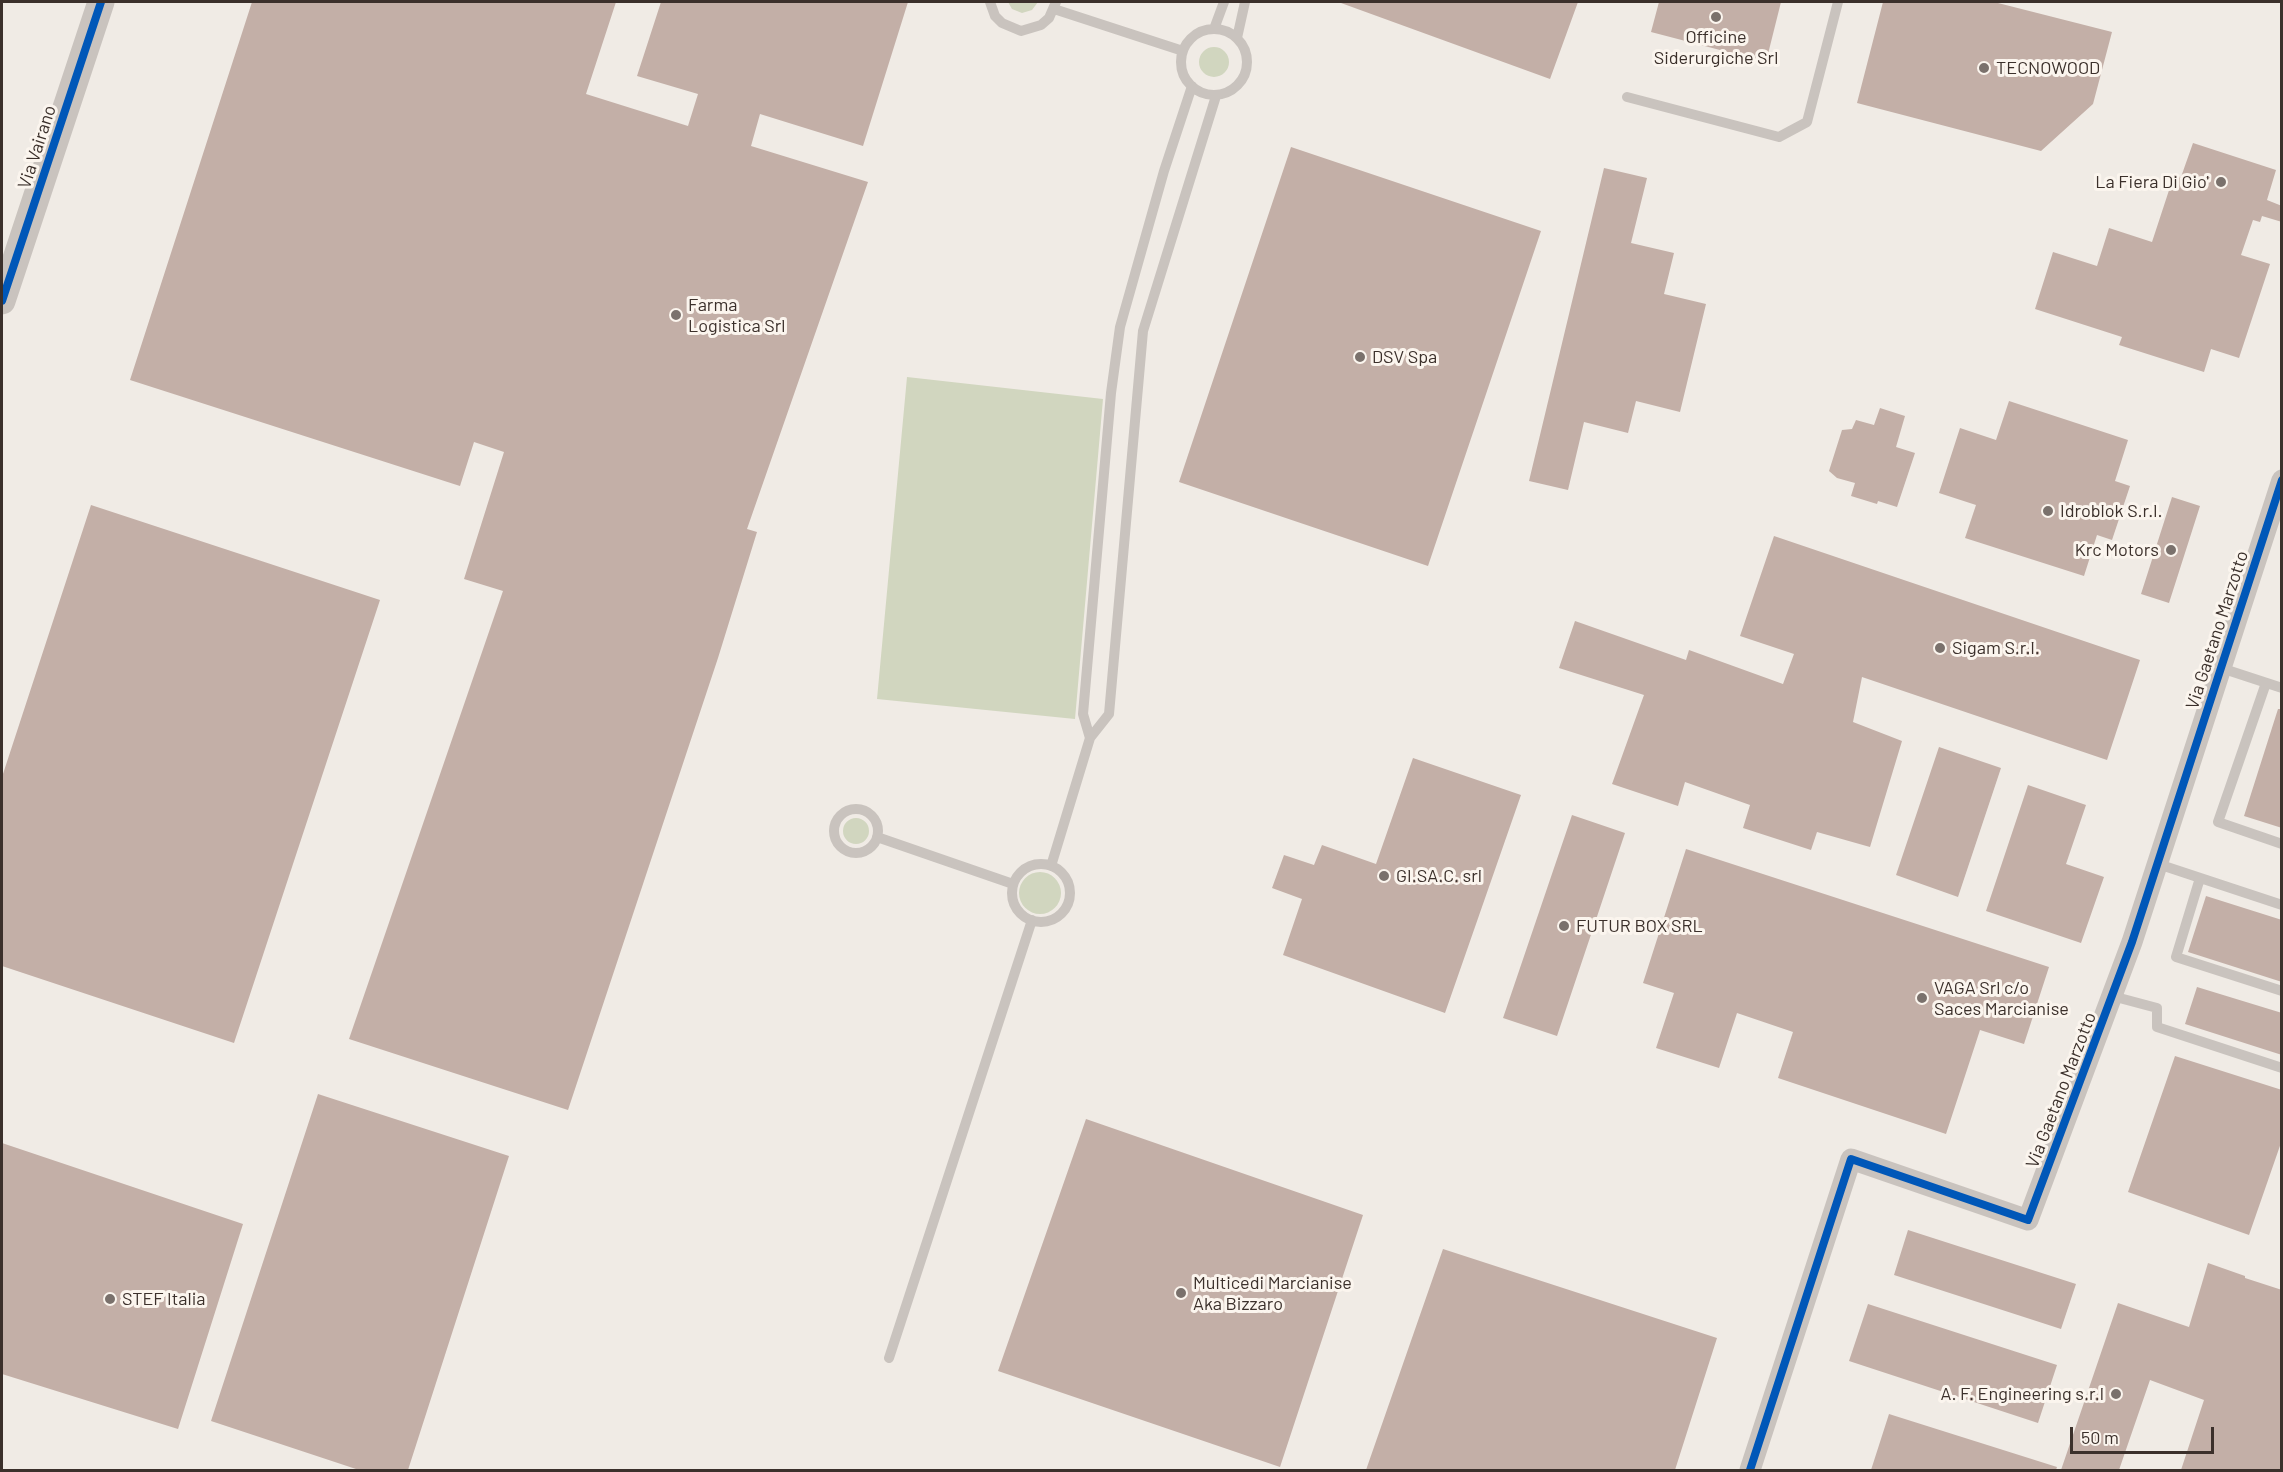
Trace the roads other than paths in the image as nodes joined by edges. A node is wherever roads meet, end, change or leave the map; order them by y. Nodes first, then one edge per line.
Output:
1 (101, 2) edge
2 (990, 2) edge
3 (1224, 2) edge
4 (1245, 2) edge
5 (1838, 2) edge
6 (1055, 5) edge
7 (1214, 29) junction
8 (1237, 38) junction
9 (1183, 51) junction
10 (1192, 86) junction
11 (1216, 96) junction
12 (1627, 97) dead end
13 (2, 301) edge
14 (2282, 480) edge
15 (2221, 669) junction
16 (2266, 683) junction
17 (2282, 688) edge
18 (1090, 738) junction
19 (877, 837) junction
20 (2282, 844) edge
21 (2158, 864) junction
22 (1051, 866) junction
23 (2200, 878) junction
24 (1013, 884) junction
25 (2282, 905) edge
26 (1032, 920) junction
27 (2282, 991) edge
28 (2112, 996) junction
29 (2282, 1068) edge
30 (889, 1358) dead end
31 (1750, 1470) edge

1 - 13 street, Via Vairano
2 - 6 lane
3 - 7 lane
4 - 8 lane
5 - 12 lane
6 - 9 lane
7 - 8 lane
7 - 9 lane
8 - 11 lane
9 - 10 lane
10 - 11 lane
10 - 18 lane
11 - 18 lane
14 - 15 street, Via Gaetano Marzotto
15 - 16 lane
15 - 21 street, Via Gaetano Marzotto
16 - 17 lane
16 - 20 lane
18 - 22 lane
19 - 19 lane
19 - 24 lane
21 - 23 lane
21 - 28 street, Via Gaetano Marzotto
22 - 24 lane
22 - 26 lane
23 - 25 lane
23 - 27 lane
24 - 26 lane
26 - 30 lane
28 - 29 lane
28 - 31 street, Via Gaetano Marzotto

